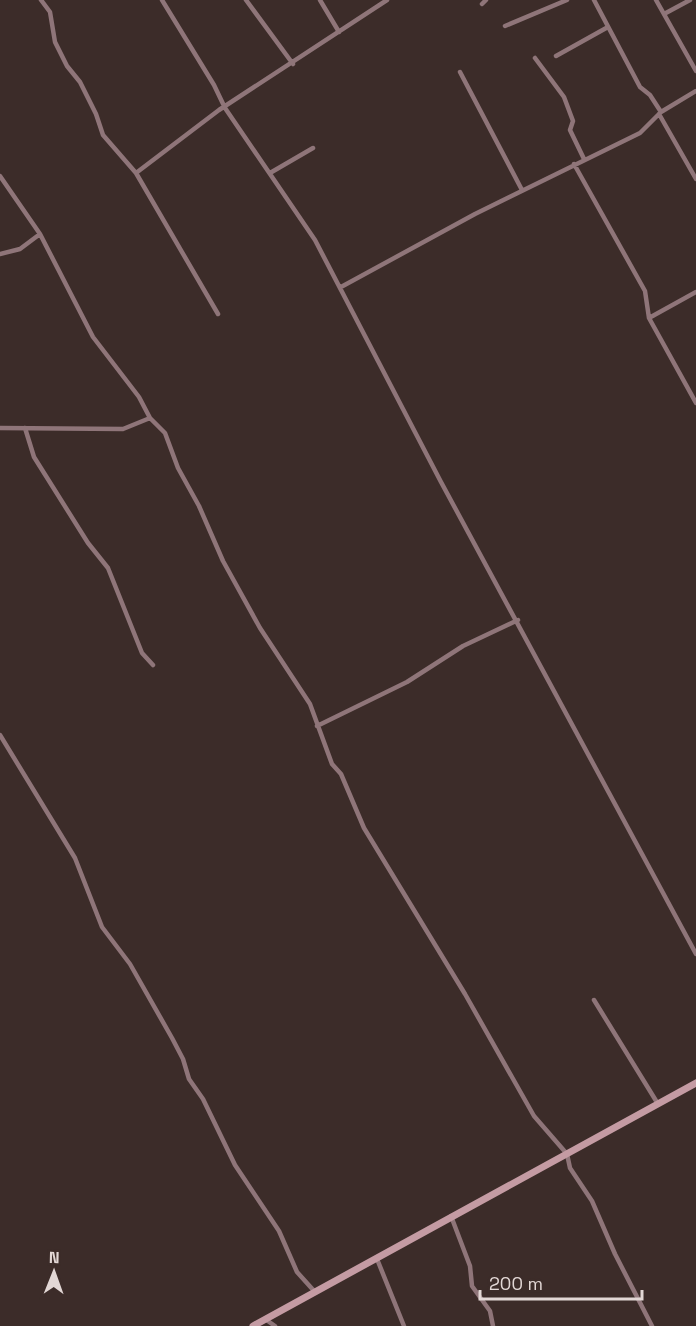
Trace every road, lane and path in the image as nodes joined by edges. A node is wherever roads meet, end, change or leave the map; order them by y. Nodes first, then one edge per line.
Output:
1 (41, 0) edge
2 (162, 0) edge
3 (246, 0) edge
4 (320, 0) edge
5 (387, 0) edge
6 (567, 0) edge
7 (594, 0) edge
8 (656, 0) edge
9 (690, 0) edge
10 (664, 14) junction
11 (505, 26) dead end
12 (608, 27) junction
13 (339, 32) junction
14 (556, 56) dead end
15 (535, 58) dead end
16 (293, 64) junction
17 (696, 71) edge
18 (460, 72) dead end
19 (696, 91) edge
20 (225, 108) junction
21 (660, 113) junction
22 (313, 148) dead end
23 (584, 159) junction
24 (574, 164) junction
25 (136, 173) junction
26 (270, 173) junction
27 (0, 176) edge
28 (696, 179) edge
29 (522, 190) junction
30 (40, 234) junction
31 (0, 254) edge
32 (341, 287) junction
33 (696, 292) edge
34 (218, 314) dead end
35 (649, 318) junction
36 (696, 403) edge
37 (150, 418) junction
38 (0, 428) edge
39 (25, 428) junction
40 (518, 620) junction
41 (153, 665) dead end
42 (317, 726) junction
43 (0, 735) edge
44 (696, 954) edge
45 (594, 1000) dead end
46 (696, 1083) edge
47 (658, 1104) junction
48 (567, 1155) junction
49 (451, 1216) junction
50 (376, 1259) junction
51 (315, 1292) junction
52 (265, 1319) junction
53 (253, 1326) edge
54 (275, 1326) edge
55 (404, 1326) edge
56 (493, 1326) edge
57 (652, 1326) edge

1 - 25 street
2 - 20 street
3 - 16 street
4 - 13 street
5 - 13 street
6 - 11 street
7 - 12 street
8 - 10 street
9 - 10 street
10 - 17 street
12 - 14 street
12 - 21 street
13 - 16 street
15 - 23 street
16 - 20 street
18 - 29 street
19 - 21 street
20 - 25 street
20 - 26 street
21 - 23 street
21 - 28 street
22 - 26 street
23 - 24 street
24 - 29 street
24 - 35 street
25 - 34 street
26 - 32 street
27 - 30 street
29 - 32 street
30 - 31 street
30 - 37 street
32 - 40 street
33 - 35 street
35 - 36 street
37 - 39 street
37 - 42 street
38 - 39 street
39 - 41 street
40 - 42 street
40 - 44 street
42 - 48 street
43 - 51 street
45 - 47 street
46 - 47 street
47 - 48 street
48 - 49 street
48 - 57 street
49 - 50 street
49 - 56 street
50 - 51 street
50 - 55 street
51 - 52 street
52 - 53 street
52 - 54 street

